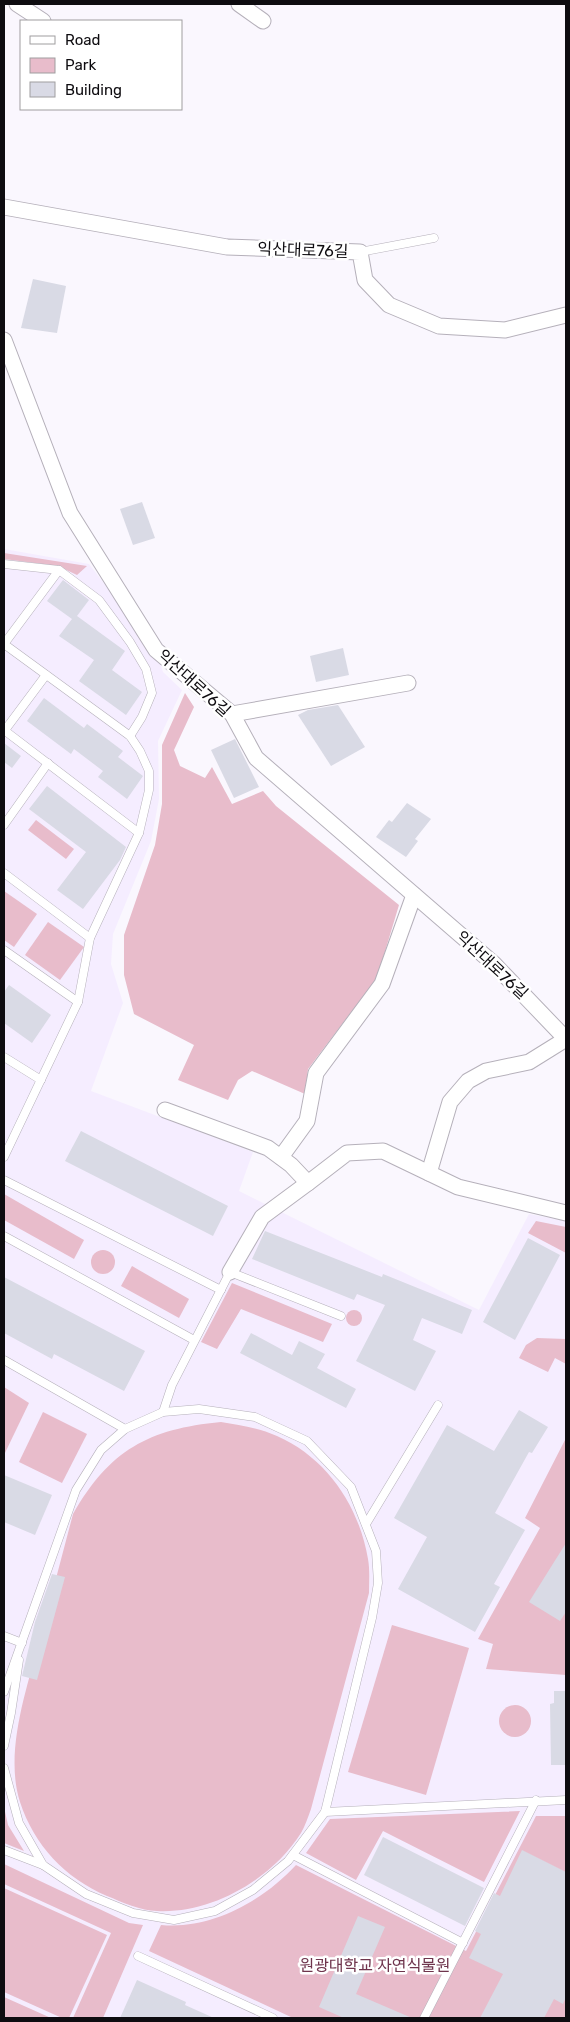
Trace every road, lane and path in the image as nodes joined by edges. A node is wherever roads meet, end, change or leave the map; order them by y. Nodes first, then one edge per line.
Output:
1 (17, 4) edge
2 (239, 4) edge
3 (41, 20) edge
4 (263, 21) dead end
5 (4, 207) edge
6 (434, 238) dead end
7 (360, 252) junction
8 (566, 315) edge
9 (4, 340) edge
10 (4, 564) edge
11 (58, 570) junction
12 (46, 675) junction
13 (408, 683) dead end
14 (232, 714) junction
15 (4, 730) edge
16 (130, 736) junction
17 (48, 763) junction
18 (4, 825) edge
19 (139, 833) junction
20 (4, 873) edge
21 (414, 895) junction
22 (90, 938) junction
23 (4, 950) edge
24 (78, 1002) junction
25 (4, 1057) edge
26 (41, 1080) junction
27 (165, 1110) dead end
28 (4, 1156) edge
29 (281, 1158) junction
30 (430, 1173) junction
31 (4, 1180) edge
32 (308, 1183) junction
33 (566, 1213) edge
34 (4, 1236) edge
35 (230, 1272) junction
36 (221, 1290) junction
37 (341, 1316) dead end
38 (194, 1340) junction
39 (4, 1360) edge
40 (438, 1406) dead end
41 (162, 1412) junction
42 (125, 1429) junction
43 (366, 1524) junction
44 (4, 1636) edge
45 (22, 1643) junction
46 (4, 1692) edge
47 (4, 1746) edge
48 (4, 1768) edge
49 (536, 1800) junction
50 (566, 1800) edge
51 (325, 1812) junction
52 (4, 1850) edge
53 (293, 1855) junction
54 (43, 1865) junction
55 (462, 1943) junction
56 (138, 1956) dead end
57 (273, 2018) edge
58 (424, 2018) edge

1 - 3 street
2 - 4 street
5 - 7 street, 익산대로76길
6 - 7 lane
7 - 8 street, 익산대로76길
9 - 14 street, 익산대로76길
10 - 11 lane
11 - 12 lane
11 - 16 lane
12 - 15 lane
12 - 16 lane
13 - 14 street
14 - 21 street, 익산대로76길
15 - 17 lane
16 - 19 lane
17 - 18 lane
17 - 19 lane
19 - 22 lane
20 - 22 lane
21 - 29 street
21 - 30 street, 익산대로76길
22 - 24 lane
23 - 24 lane
24 - 26 lane
25 - 26 lane
26 - 28 lane
27 - 29 street
29 - 32 street
30 - 32 street
30 - 33 street
31 - 36 lane
32 - 35 street
34 - 38 lane
35 - 36 lane
35 - 37 lane
36 - 38 lane
38 - 41 lane
39 - 42 lane
40 - 43 lane
41 - 42 lane
41 - 43 lane
42 - 45 lane
43 - 51 lane
44 - 45 lane
45 - 46 lane
45 - 47 lane
48 - 54 lane
49 - 50 lane
49 - 51 lane
49 - 55 lane
51 - 53 lane
52 - 54 lane
53 - 54 lane
53 - 55 lane
55 - 58 lane
56 - 57 lane

